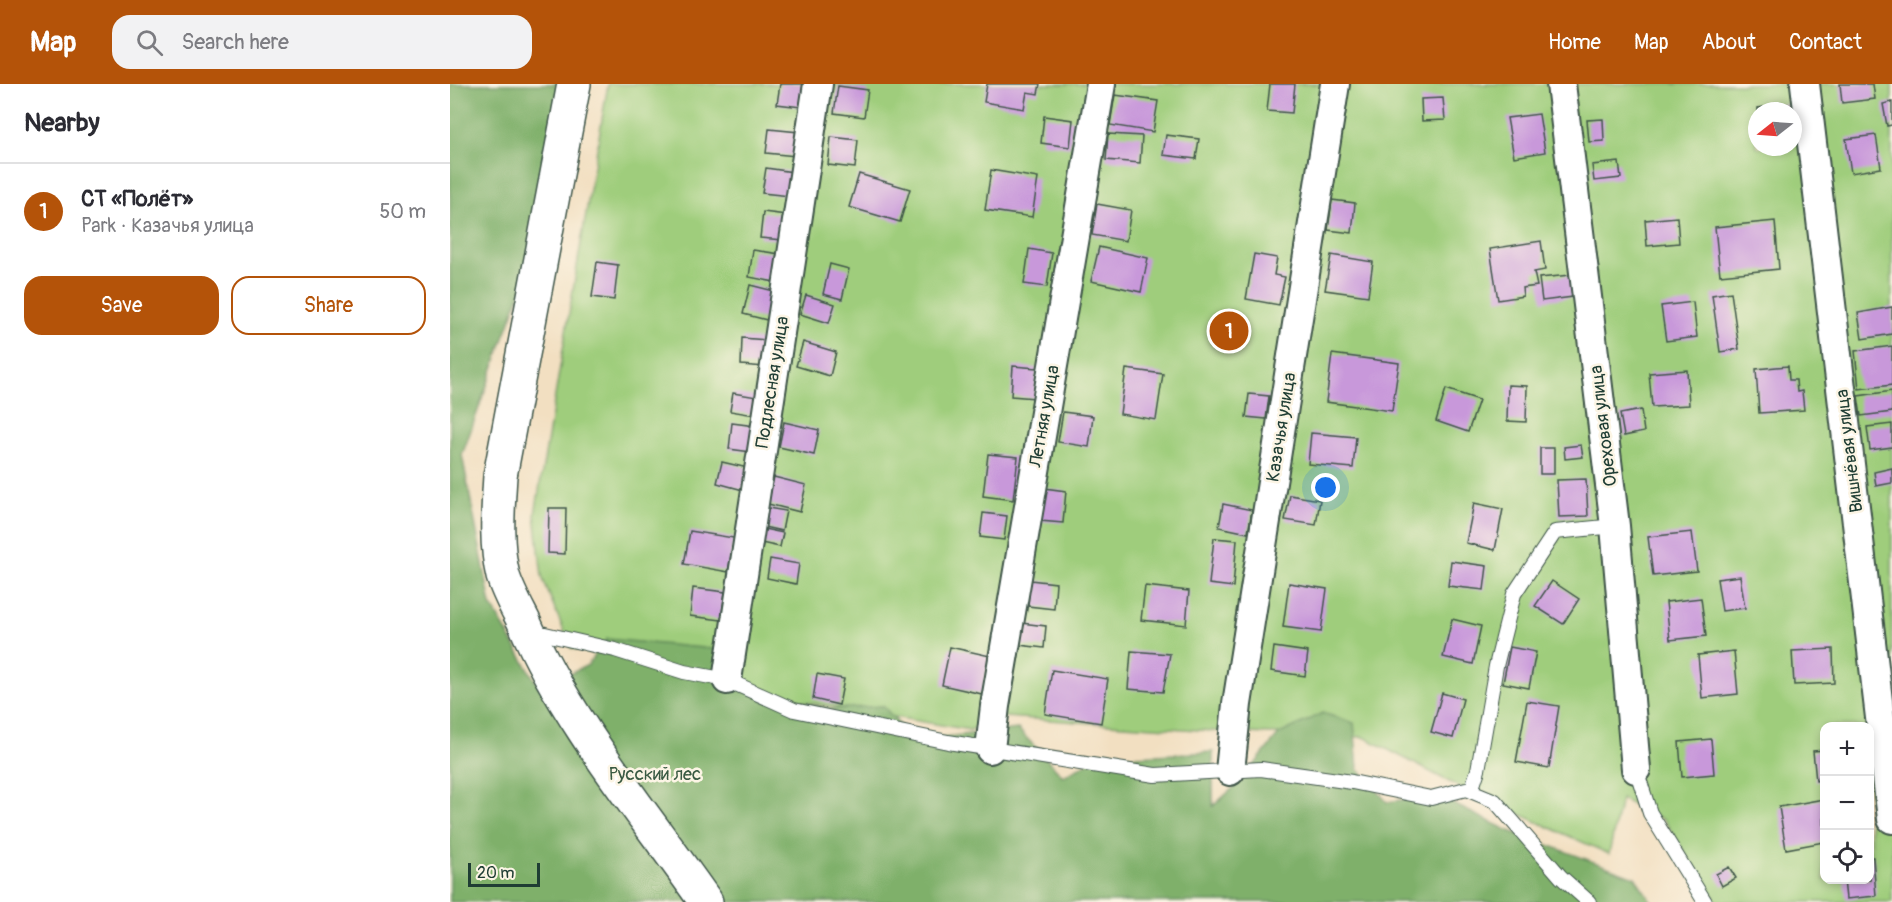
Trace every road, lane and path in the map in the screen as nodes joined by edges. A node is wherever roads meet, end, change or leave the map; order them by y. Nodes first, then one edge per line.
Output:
1 (574, 84) edge
2 (818, 84) edge
3 (1101, 84) edge
4 (1335, 84) edge
5 (1561, 84) edge
6 (1805, 84) edge
7 (1615, 526) junction
8 (527, 629) junction
9 (726, 680) junction
10 (990, 749) junction
11 (1636, 769) joint
12 (1230, 771) junction
13 (1472, 791) junction
14 (1892, 819) edge
15 (706, 902) edge
16 (1589, 902) edge
17 (1705, 902) edge

1 - 8 main road
2 - 9 street, Подлесная улица
3 - 10 street, Летняя улица
4 - 12 street, Казачья улица
5 - 7 street, Ореховая улица
6 - 14 street, Вишнёвая улица
7 - 11 street, Ореховая улица
7 - 13 lane
8 - 9 lane
8 - 15 main road
9 - 10 lane
10 - 12 lane
11 - 17 lane
12 - 13 lane
13 - 16 lane

